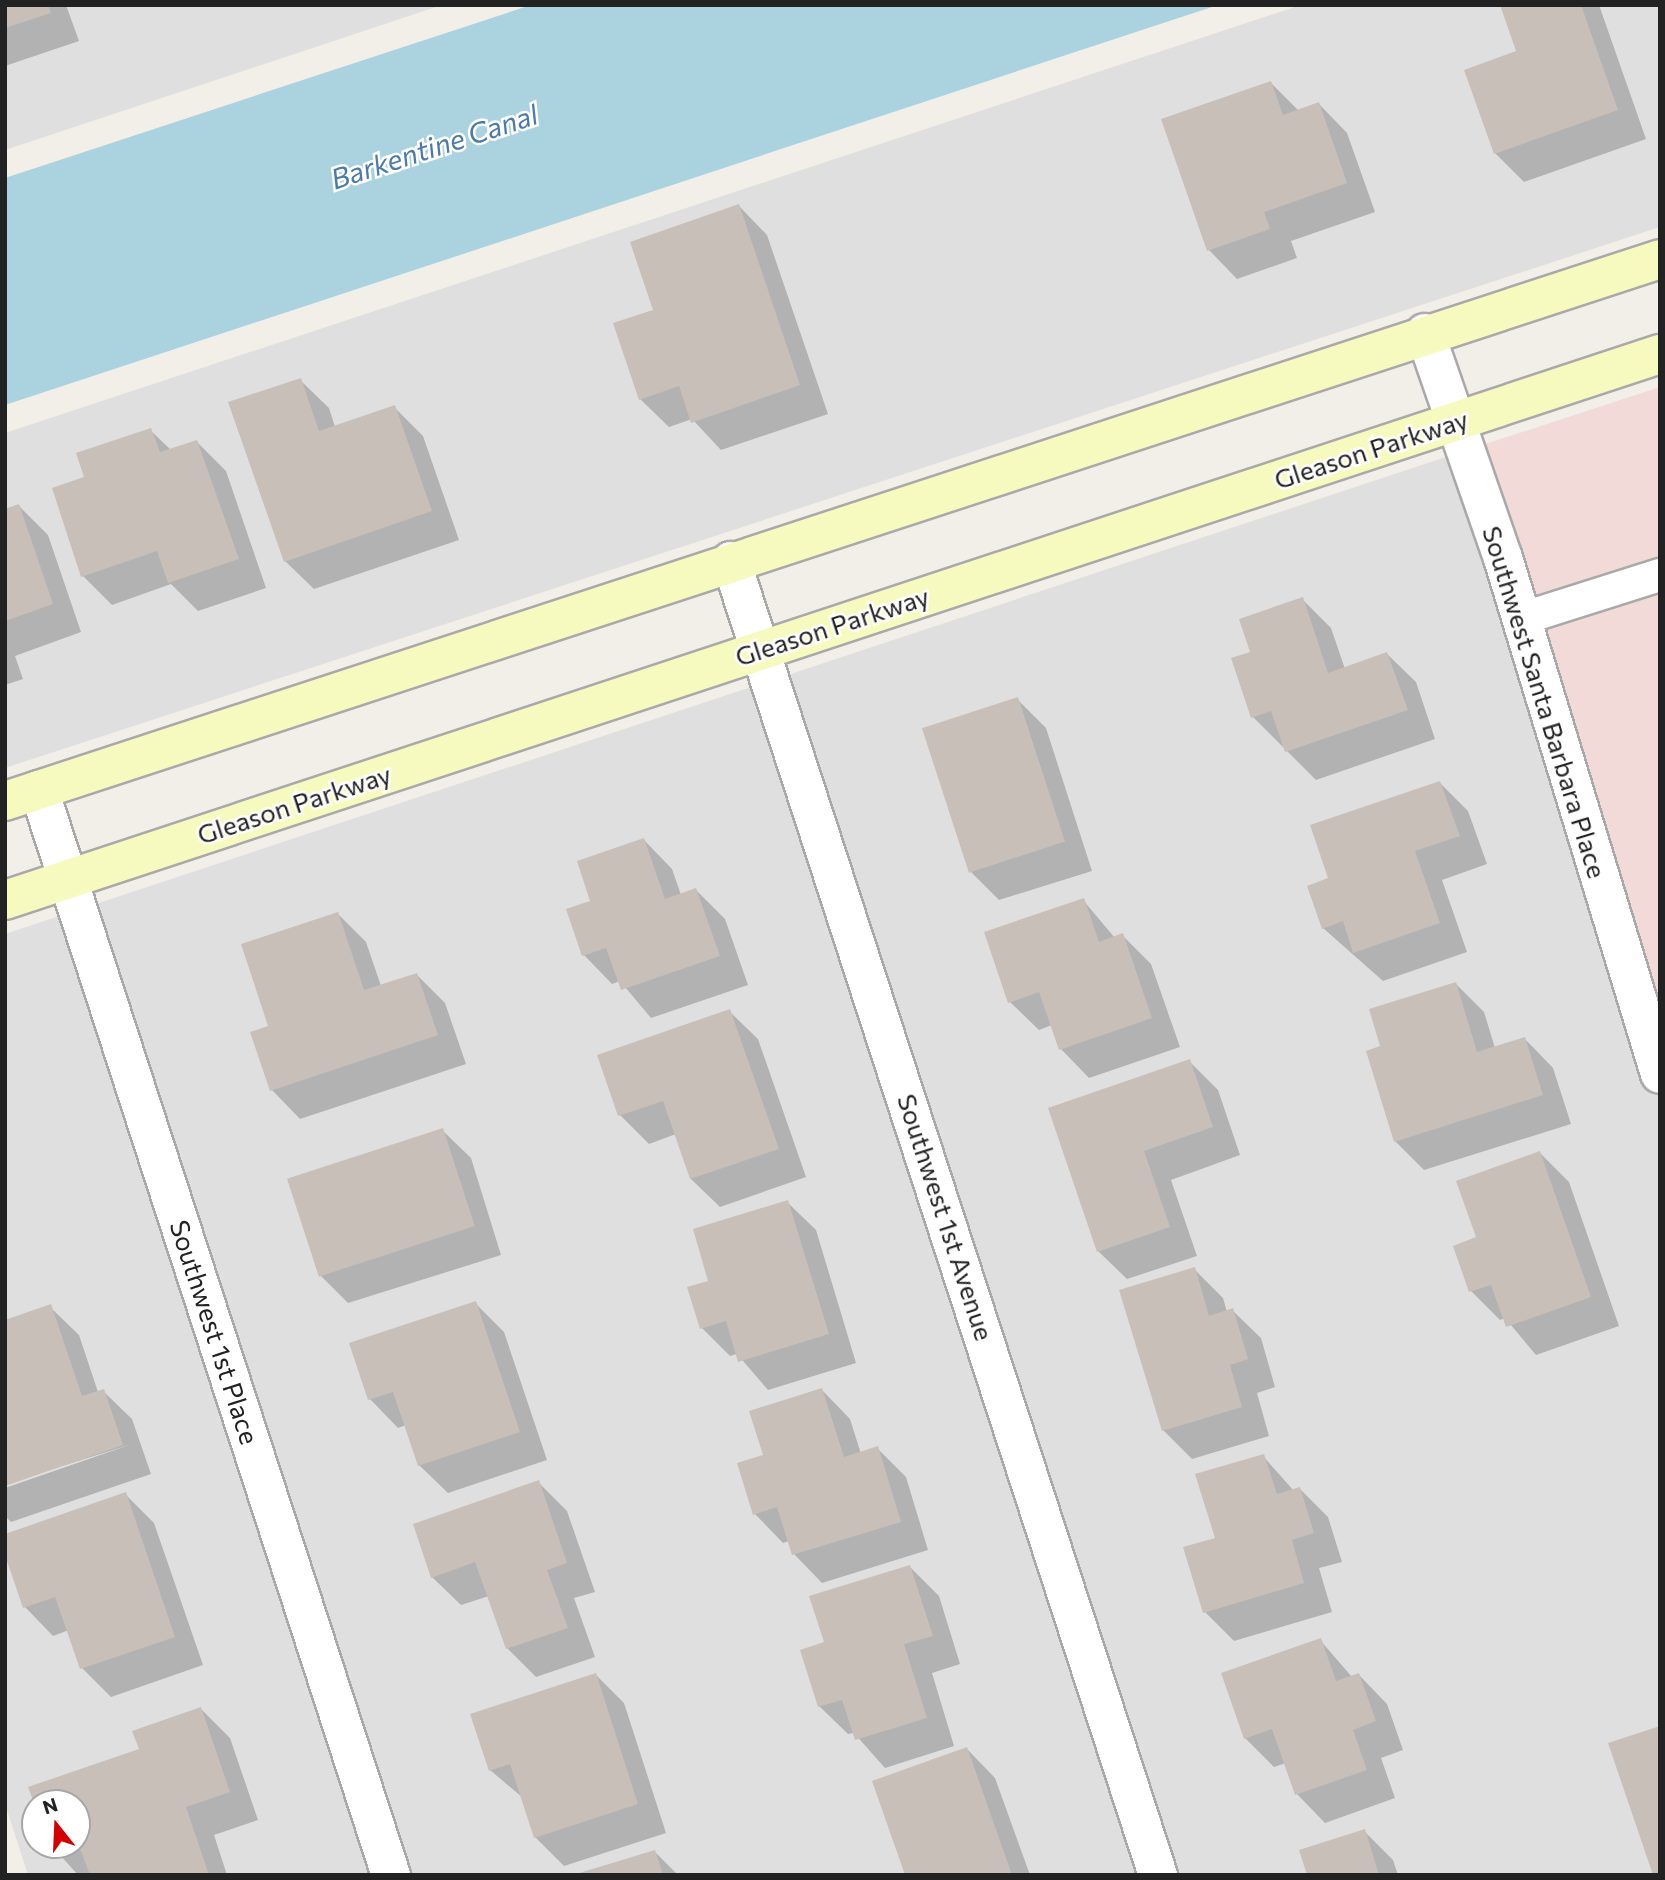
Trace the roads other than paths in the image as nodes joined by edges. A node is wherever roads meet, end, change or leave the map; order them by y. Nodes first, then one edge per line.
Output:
1 (1660, 259) edge
2 (1425, 333) junction
3 (1660, 354) edge
4 (1454, 422) junction
5 (730, 561) junction
6 (1660, 575) edge
7 (1521, 618) junction
8 (762, 649) junction
9 (22, 795) edge
10 (68, 879) junction
11 (5, 900) edge
12 (1660, 1074) edge
13 (391, 1875) edge
14 (1158, 1875) edge

1 - 2 main road
2 - 4 street, Southwest Santa Barbara Place
2 - 5 main road
3 - 4 main road, Gleason Parkway
4 - 7 street, Southwest Santa Barbara Place
4 - 8 main road, Gleason Parkway
5 - 8 street, Southwest 1st Avenue
5 - 9 main road
6 - 7 lane
7 - 12 street, Southwest Santa Barbara Place
8 - 10 main road, Gleason Parkway
8 - 14 street, Southwest 1st Avenue
9 - 10 street, Southwest 1st Place
10 - 11 main road, Gleason Parkway
10 - 13 street, Southwest 1st Place

